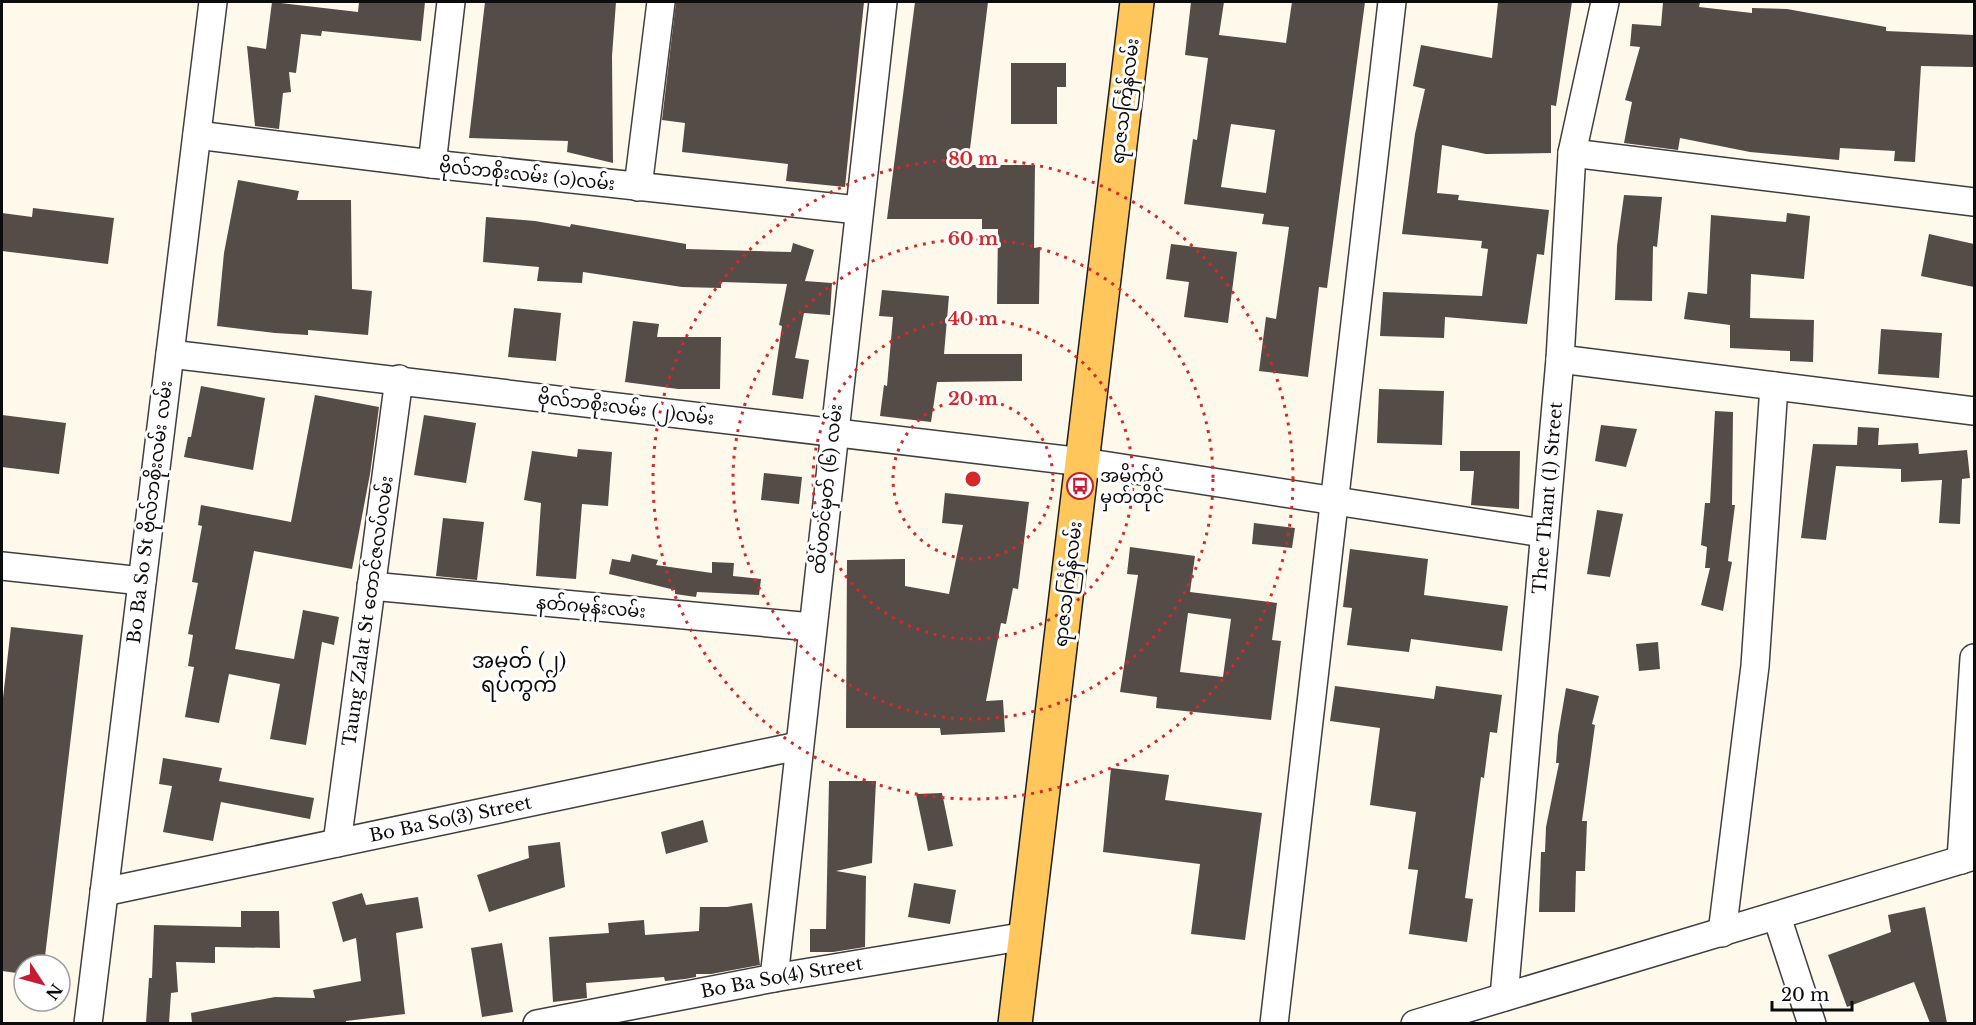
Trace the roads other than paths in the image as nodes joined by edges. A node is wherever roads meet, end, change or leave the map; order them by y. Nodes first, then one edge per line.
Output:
1 (213, 2) edge
2 (451, 2) edge
3 (661, 2) edge
4 (883, 2) edge
5 (1137, 2) edge
6 (1392, 2) edge
7 (1605, 2) edge
8 (197, 135) junction
9 (1572, 153) junction
10 (432, 164) junction
11 (638, 187) junction
12 (1974, 202) edge
13 (858, 210) junction
14 (170, 354) junction
15 (1560, 359) junction
16 (399, 380) junction
17 (1774, 386) junction
18 (1974, 411) edge
19 (833, 433) junction
20 (1083, 462) junction
21 (1335, 500) junction
22 (1543, 533) junction
23 (2, 566) edge
24 (142, 581) junction
25 (371, 586) junction
26 (812, 627) junction
27 (1974, 658) edge
28 (798, 747) junction
29 (337, 843) junction
30 (1968, 858) edge
31 (104, 892) junction
32 (1777, 917) junction
33 (1722, 933) junction
34 (1026, 936) junction
35 (774, 978) junction
36 (1504, 997) junction
37 (622, 1015) edge
38 (88, 1023) edge
39 (537, 1023) edge
40 (1015, 1023) edge
41 (1274, 1023) edge
42 (1414, 1023) edge
43 (1812, 1023) edge

1 - 8 street, Bo Ba So St ဗိုလ်ဘစိုးလမ်း လမ်း
2 - 10 street
3 - 11 street
4 - 13 street, ထိပ်တင်မှတ် (၆) လမ်း
5 - 20 main road, ရာဇသင်္ကြန်လမ်း
6 - 21 street
7 - 9 street, Thee Thant (1) Street
8 - 10 street, ဗိုလ်ဘစိုးလမ်း (၁)လမ်း
8 - 14 street, Bo Ba So St ဗိုလ်ဘစိုးလမ်း လမ်း
9 - 12 street
9 - 15 street, Thee Thant (1) Street
10 - 11 street, ဗိုလ်ဘစိုးလမ်း (၁)လမ်း
11 - 13 street, ဗိုလ်ဘစိုးလမ်း (၁)လမ်း
13 - 19 street, ထိပ်တင်မှတ် (၆) လမ်း
14 - 16 street, ဗိုလ်ဘစိုးလမ်း (၂)လမ်း
14 - 24 street, Bo Ba So St ဗိုလ်ဘစိုးလမ်း လမ်း
15 - 17 street
15 - 22 street, Thee Thant (1) Street
16 - 19 street, ဗိုလ်ဘစိုးလမ်း (၂)လမ်း
16 - 25 street, Taung Zalat St တောင်ဇလပ်လမ်း
17 - 18 street
17 - 33 street
19 - 20 street, ဗိုလ်ဘစိုးလမ်း (၂)လမ်း
19 - 26 street, ထိပ်တင်မှတ် (၆) လမ်း
20 - 21 street, ဗိုလ်ဘစိုးလမ်း (၂)လမ်း
20 - 34 main road, ရာဇသင်္ကြန်လမ်း
21 - 22 street, ဗိုလ်ဘစိုးလမ်း (၂)လမ်း
21 - 41 street
22 - 36 street, Thee Thant (1) Street
23 - 24 street
24 - 31 street, Bo Ba So St ဗိုလ်ဘစိုးလမ်း လမ်း
25 - 26 street, နတ်ဂမုန်းလမ်း
25 - 29 street, Taung Zalat St တောင်ဇလပ်လမ်း
26 - 28 street, ထိပ်တင်မှတ် (၆) လမ်း
27 - 30 street
28 - 29 street, Bo Ba So(3) Street
28 - 35 street, ထိပ်တင်မှတ် (၆) လမ်း
29 - 31 street, Bo Ba So(3) Street
30 - 32 street
31 - 38 street, Bo Ba So St ဗိုလ်ဘစိုးလမ်း လမ်း
32 - 33 street
32 - 43 street
33 - 36 street
34 - 35 street, Bo Ba So(4) Street
34 - 40 main road, ရာဇသင်္ကြန်လမ်း
35 - 37 street, Bo Ba So(4) Street
36 - 42 street
37 - 39 street, Bo Ba So(4) Street

